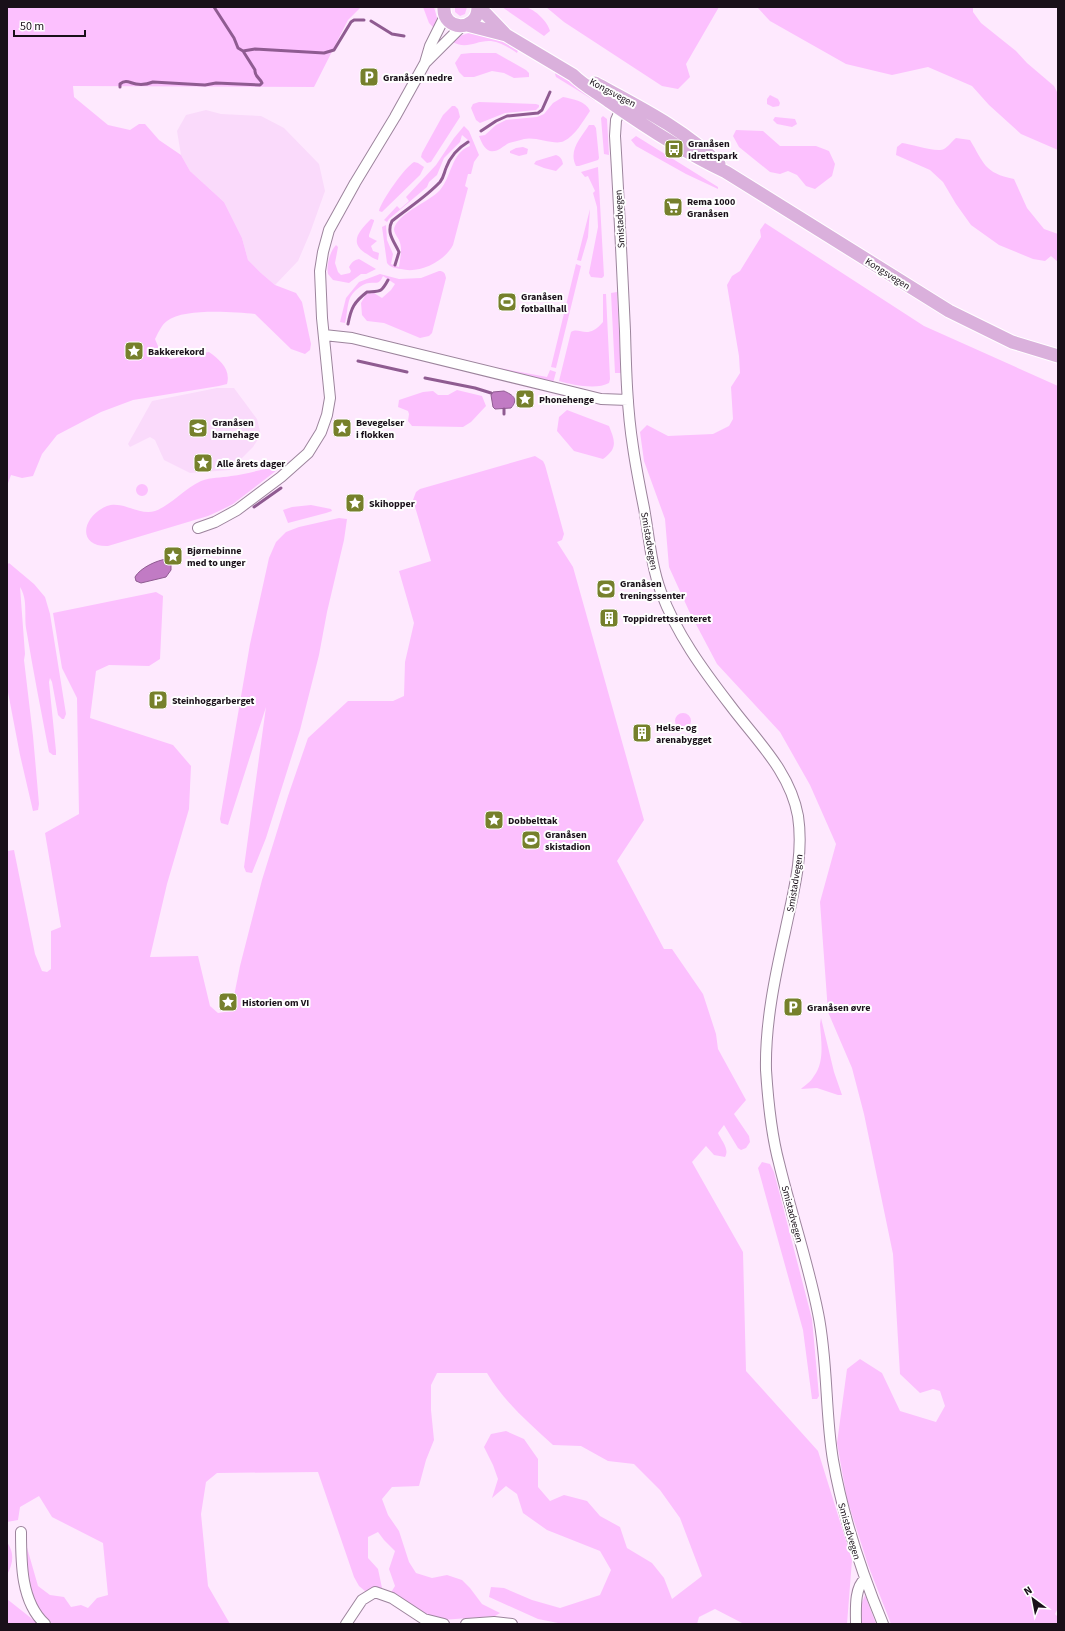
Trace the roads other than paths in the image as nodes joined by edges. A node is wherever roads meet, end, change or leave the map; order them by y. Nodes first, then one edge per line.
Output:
1 (478, 8) edge
2 (444, 10) edge
3 (465, 25) junction
4 (506, 35) junction
5 (425, 63) junction
6 (623, 104) junction
7 (324, 336) junction
8 (1058, 356) edge
9 (628, 400) junction
10 (198, 528) dead end
11 (20, 1532) dead end
12 (865, 1579) junction
13 (45, 1624) edge
14 (346, 1624) edge
15 (444, 1624) edge
16 (466, 1624) edge
17 (512, 1624) edge
18 (856, 1624) edge
19 (883, 1624) edge

1 - 3 main road, Kongsvegen
1 - 4 main road, Kongsvegen
2 - 3 main road, Kongsvegen
2 - 5 street
3 - 4 main road, Kongsvegen
3 - 5 street
4 - 6 main road, Kongsvegen
5 - 7 street
6 - 8 main road, Kongsvegen
6 - 9 street, Smistadvegen
7 - 9 street
7 - 10 street
9 - 12 street, Smistadvegen
11 - 13 street
12 - 18 street
12 - 19 street, Smistadvegen
14 - 15 street
16 - 17 street

